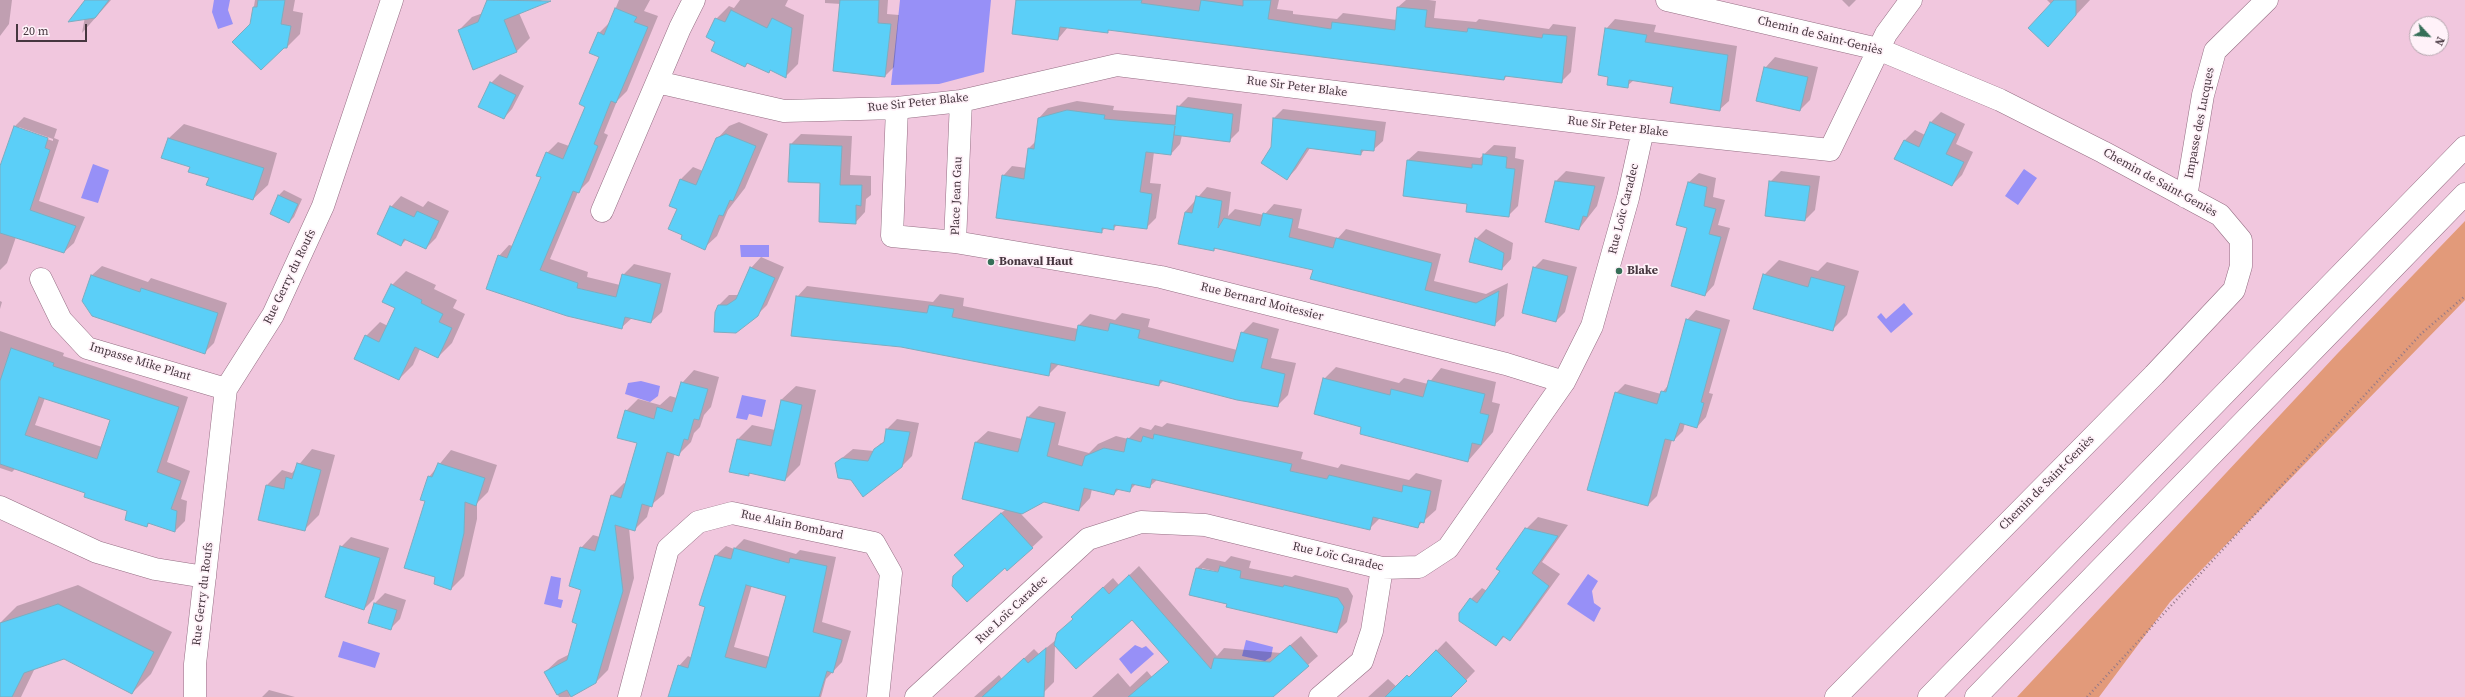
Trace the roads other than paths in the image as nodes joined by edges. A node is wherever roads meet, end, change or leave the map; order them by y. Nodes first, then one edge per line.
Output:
1 (392, 0) edge
2 (694, 0) edge
3 (1667, 0) edge
4 (1911, 0) edge
5 (2267, 0) edge
6 (1878, 49) junction
7 (657, 82) junction
8 (961, 101) junction
9 (897, 108) junction
10 (1644, 130) junction
11 (2465, 147) edge
12 (2465, 194) edge
13 (2186, 197) junction
14 (602, 211) dead end
15 (956, 242) junction
16 (41, 280) dead end
17 (1564, 382) junction
18 (226, 389) junction
19 (0, 507) edge
20 (1382, 568) junction
21 (205, 577) junction
22 (195, 697) edge
23 (629, 697) edge
24 (878, 697) edge
25 (916, 697) edge
26 (1320, 697) edge
27 (1836, 697) edge
28 (1929, 697) edge
29 (1976, 697) edge

1 - 18 main road, Rue Gerry du Roufs
2 - 7 main road
3 - 6 main road, Chemin de Saint-Geniès
4 - 6 main road
5 - 13 main road, Impasse des Lucques
6 - 10 main road, Rue Sir Peter Blake
6 - 13 main road, Chemin de Saint-Geniès
7 - 9 main road, Rue Sir Peter Blake
7 - 14 main road
8 - 9 main road, Rue Sir Peter Blake
8 - 10 main road, Rue Sir Peter Blake
8 - 15 main road, Place Jean Gau
9 - 15 main road, Place Jean Gau
10 - 17 main road, Rue Loïc Caradec
11 - 28 main road
12 - 29 main road
13 - 27 main road, Chemin de Saint-Geniès
15 - 17 main road, Rue Bernard Moitessier
16 - 18 main road, Impasse Mike Plant
17 - 20 main road, Rue Loïc Caradec
18 - 21 main road, Rue Gerry du Roufs
19 - 21 main road
20 - 25 main road, Rue Loïc Caradec
20 - 26 main road
21 - 22 main road, Rue Gerry du Roufs
23 - 24 main road, Rue Alain Bombard

